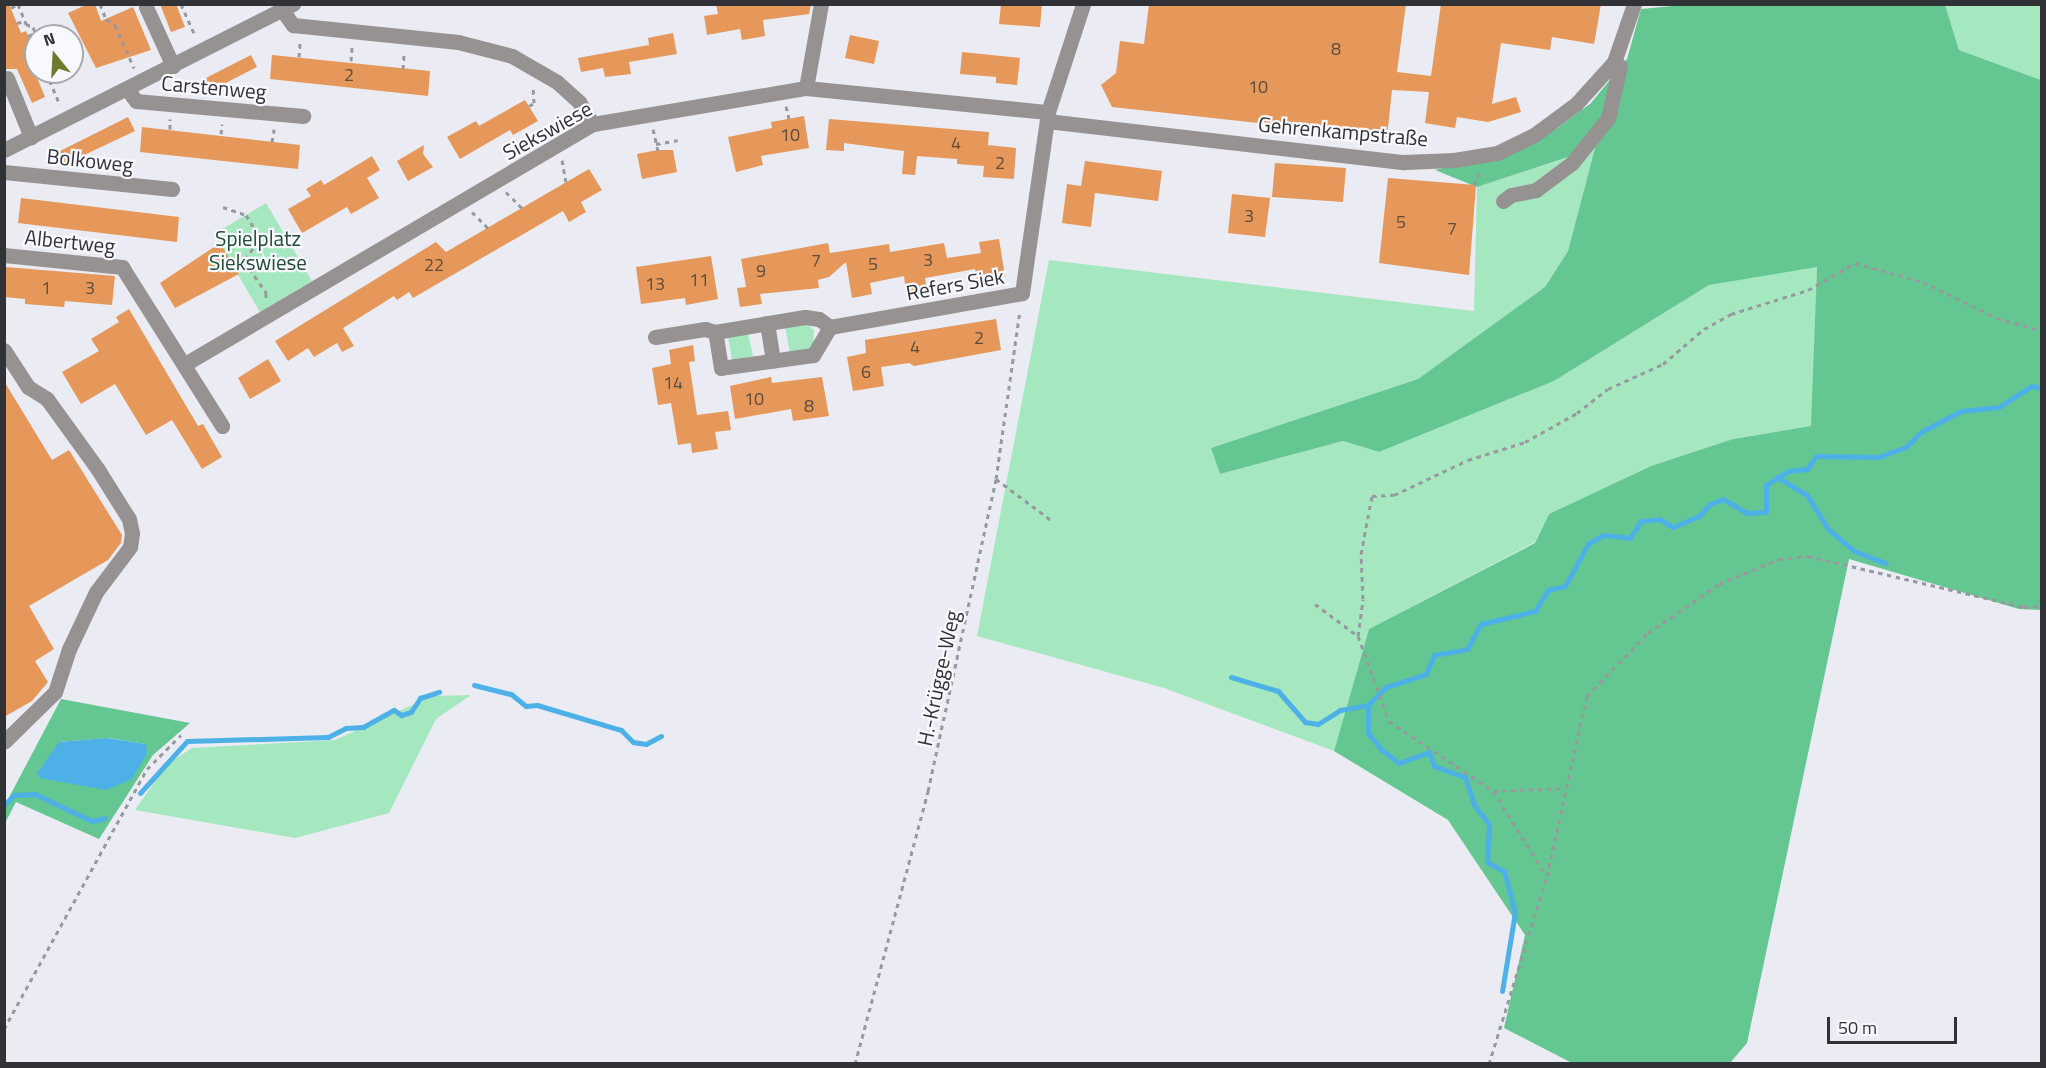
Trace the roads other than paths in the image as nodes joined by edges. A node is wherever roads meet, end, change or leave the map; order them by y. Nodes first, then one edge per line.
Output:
1 (821, 4) edge
2 (1083, 4) edge
3 (1634, 4) edge
4 (146, 7) dead end
5 (287, 7) edge
6 (1614, 62) junction
7 (173, 66) junction
8 (7, 78) dead end
9 (806, 88) junction
10 (127, 89) junction
11 (303, 116) dead end
12 (1047, 117) junction
13 (594, 124) junction
14 (32, 137) junction
15 (4, 150) edge
16 (4, 172) edge
17 (172, 189) dead end
18 (1503, 201) dead end
19 (4, 255) edge
20 (767, 323) junction
21 (830, 327) junction
22 (716, 332) junction
23 (655, 337) dead end
24 (4, 350) edge
25 (773, 361) junction
26 (185, 364) junction
27 (222, 426) dead end
28 (4, 742) edge

1 - 9 street
2 - 12 street, Refers Siek
3 - 6 street, Gehrenkampstraße
4 - 7 street
5 - 7 street
5 - 13 street
6 - 12 street, Gehrenkampstraße
6 - 18 street
7 - 10 street
8 - 14 street
9 - 12 street, Siekswiese
9 - 13 street, Siekswiese
10 - 11 street, Carstenweg
10 - 14 street
12 - 21 street, Refers Siek
13 - 26 street, Siekswiese
14 - 15 street
16 - 17 street, Bolkoweg
19 - 26 street, Albertweg
20 - 21 street, Refers Siek
20 - 22 street, Refers Siek
20 - 25 street
21 - 25 street
22 - 23 street, Refers Siek
22 - 25 street
24 - 28 street
26 - 27 street

